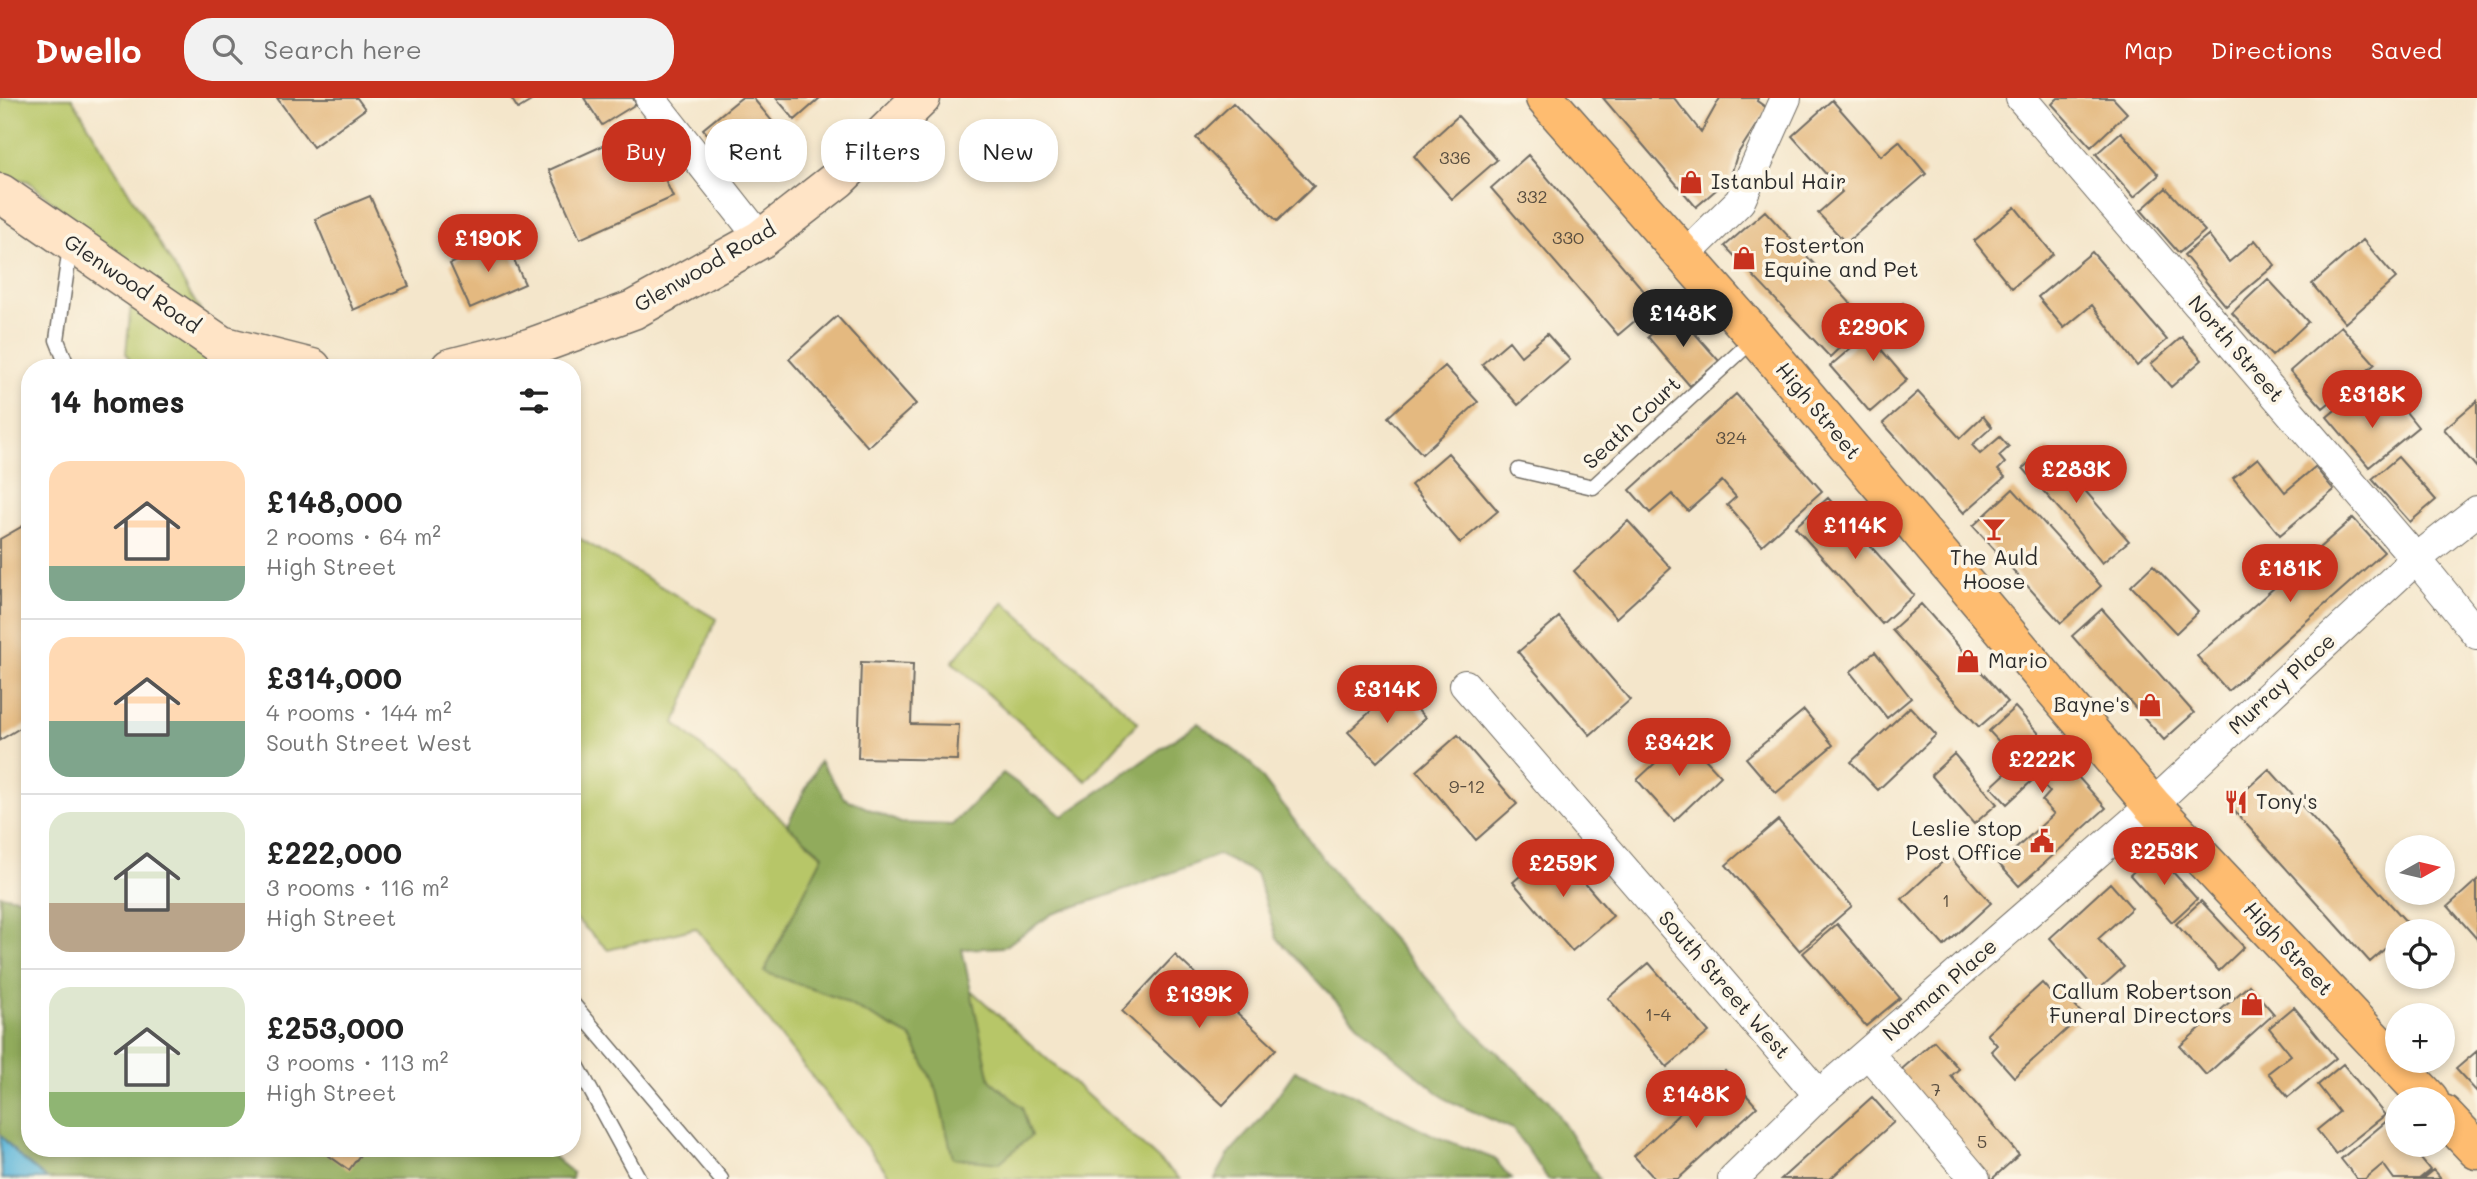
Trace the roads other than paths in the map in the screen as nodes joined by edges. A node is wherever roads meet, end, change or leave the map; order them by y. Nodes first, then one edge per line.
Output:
1 (650, 98) edge
2 (921, 98) edge
3 (1545, 98) edge
4 (1786, 98) edge
5 (2021, 98) edge
6 (0, 193) edge
7 (761, 239) junction
8 (70, 242) junction
9 (1685, 256) junction
10 (1756, 337) junction
11 (64, 359) edge
12 (276, 359) edge
13 (485, 359) edge
14 (1519, 470) dead end
15 (2477, 511) edge
16 (2416, 559) junction
17 (2477, 634) edge
18 (1465, 685) dead end
19 (2152, 805) junction
20 (581, 1014) edge
21 (1868, 1053) junction
22 (581, 1073) edge
23 (2418, 1087) edge
24 (1819, 1095) junction
25 (2455, 1127) edge
26 (2477, 1150) edge
27 (639, 1179) edge
28 (721, 1179) edge
29 (1733, 1179) edge
30 (1975, 1179) edge

1 - 7 street
2 - 7 street, Glenwood Road
3 - 9 main road, High Street
4 - 9 street
5 - 16 street, North Street
6 - 8 street, Glenwood Road
7 - 13 street, Glenwood Road
8 - 11 lane
8 - 12 street, Glenwood Road
9 - 10 main road, High Street
10 - 14 lane, Seath Court
10 - 19 main road, High Street
15 - 16 street, Murray Place
16 - 17 street, North Street
16 - 19 street, Murray Place
18 - 24 street, South Street West
19 - 21 street, Norman Place
19 - 23 main road, High Street
20 - 28 lane
21 - 24 street, Norman Place
21 - 30 street
22 - 27 lane
24 - 29 street, Norman Place
25 - 26 main road

